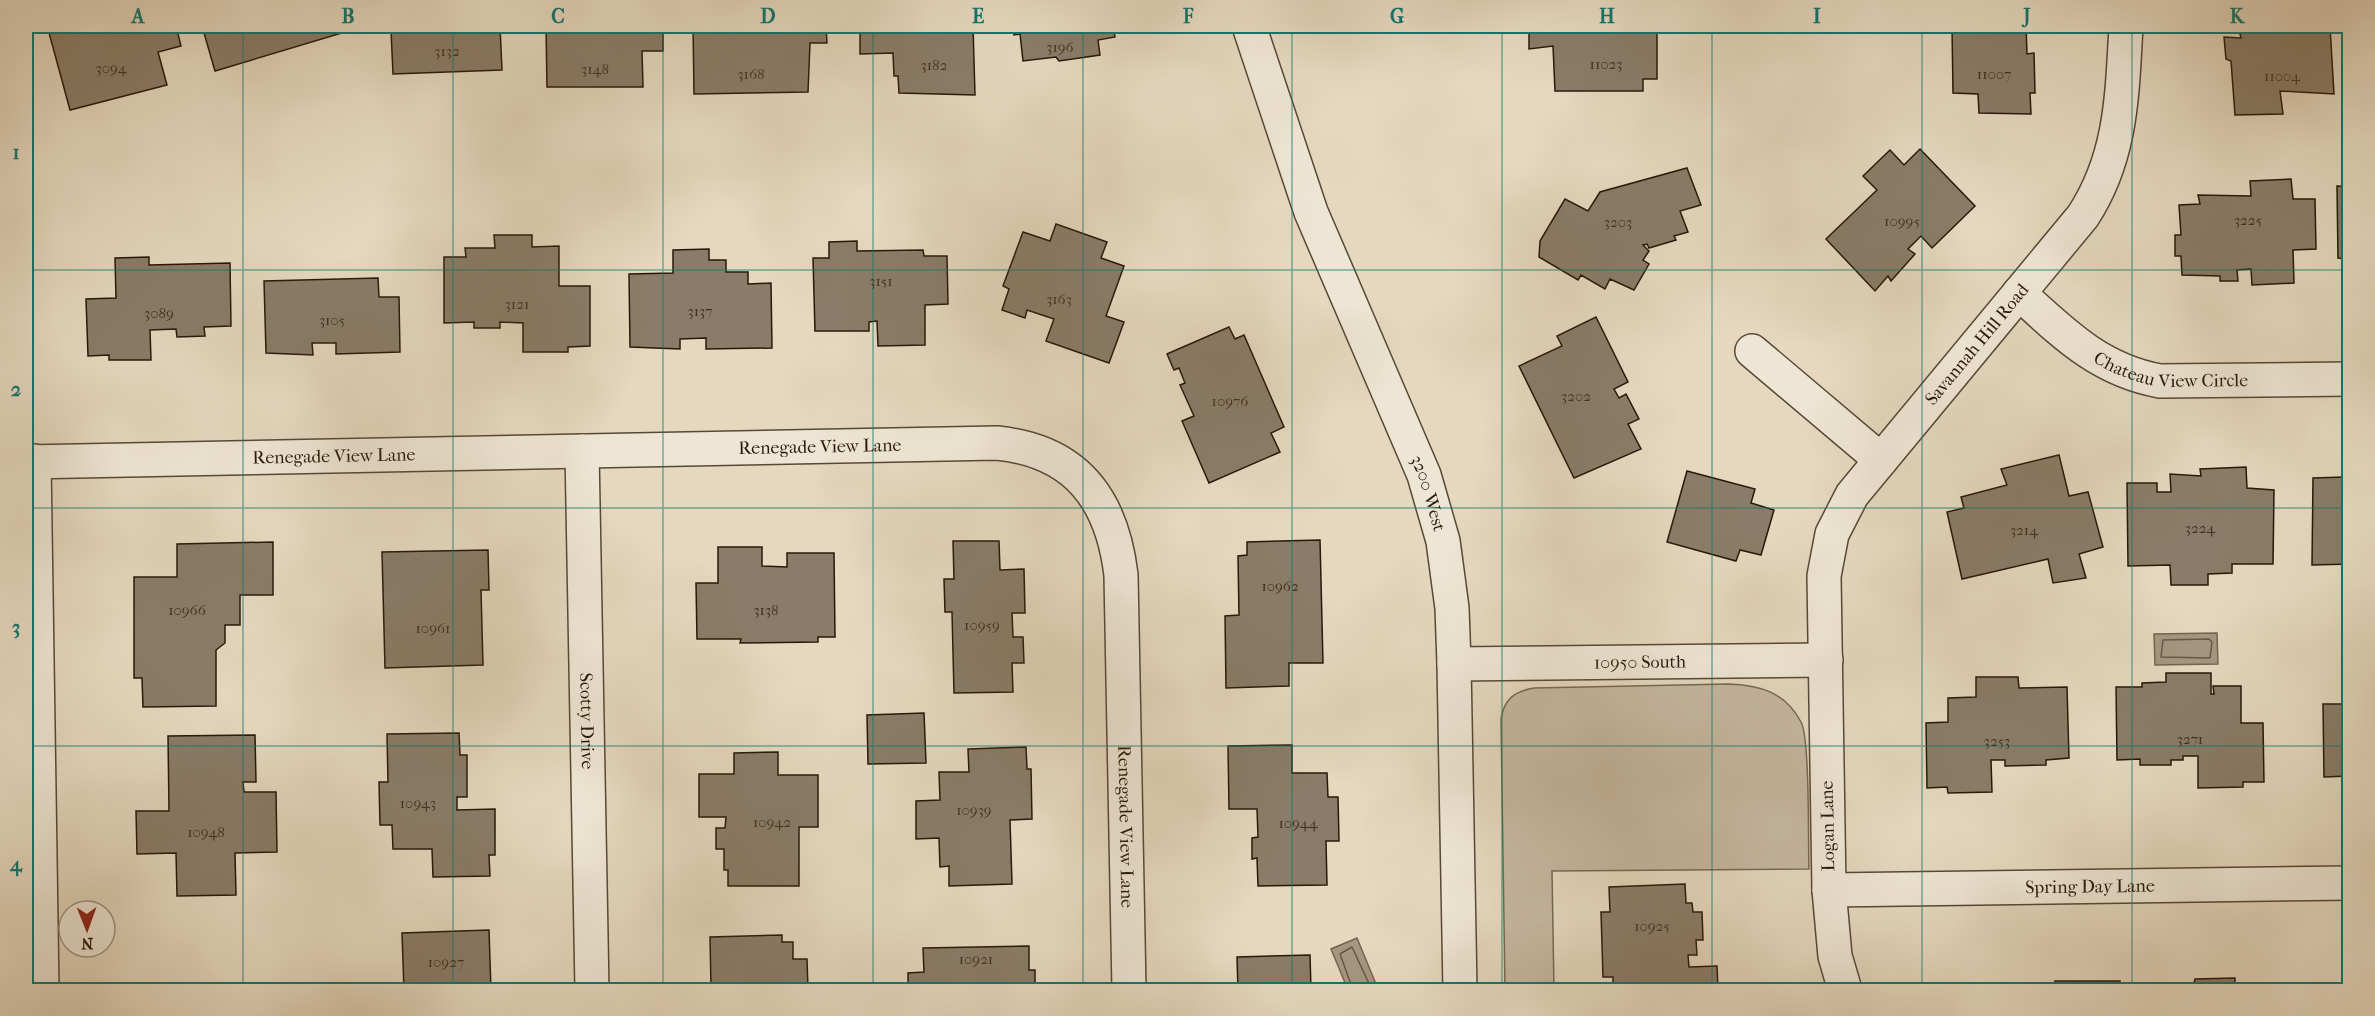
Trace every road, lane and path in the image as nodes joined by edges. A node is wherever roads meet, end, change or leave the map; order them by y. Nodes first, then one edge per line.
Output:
1 (1249, 26) edge
2 (2126, 26) edge
3 (2019, 293) junction
4 (1752, 351) dead end
5 (2349, 379) edge
6 (582, 451) junction
7 (1881, 460) junction
8 (30, 461) edge
9 (1826, 660) junction
10 (1454, 664) junction
11 (2349, 883) edge
12 (1830, 890) junction
13 (42, 990) edge
14 (592, 990) edge
15 (1129, 990) edge
16 (1460, 990) edge
17 (1845, 990) edge

1 - 10 street, 3200 West
2 - 3 street, Savannah Hill Road
3 - 5 street, Chateau View Circle
3 - 7 street, Savannah Hill Road
4 - 7 street
6 - 8 street, Renegade View Lane
6 - 14 street, Scotty Drive
6 - 15 street, Renegade View Lane
7 - 9 street, Savannah Hill Road
8 - 13 street
9 - 10 street, 10950 South
9 - 12 street, Logan Lane
10 - 16 street, 3200 West
11 - 12 street, Spring Day Lane
12 - 17 street, Logan Lane

